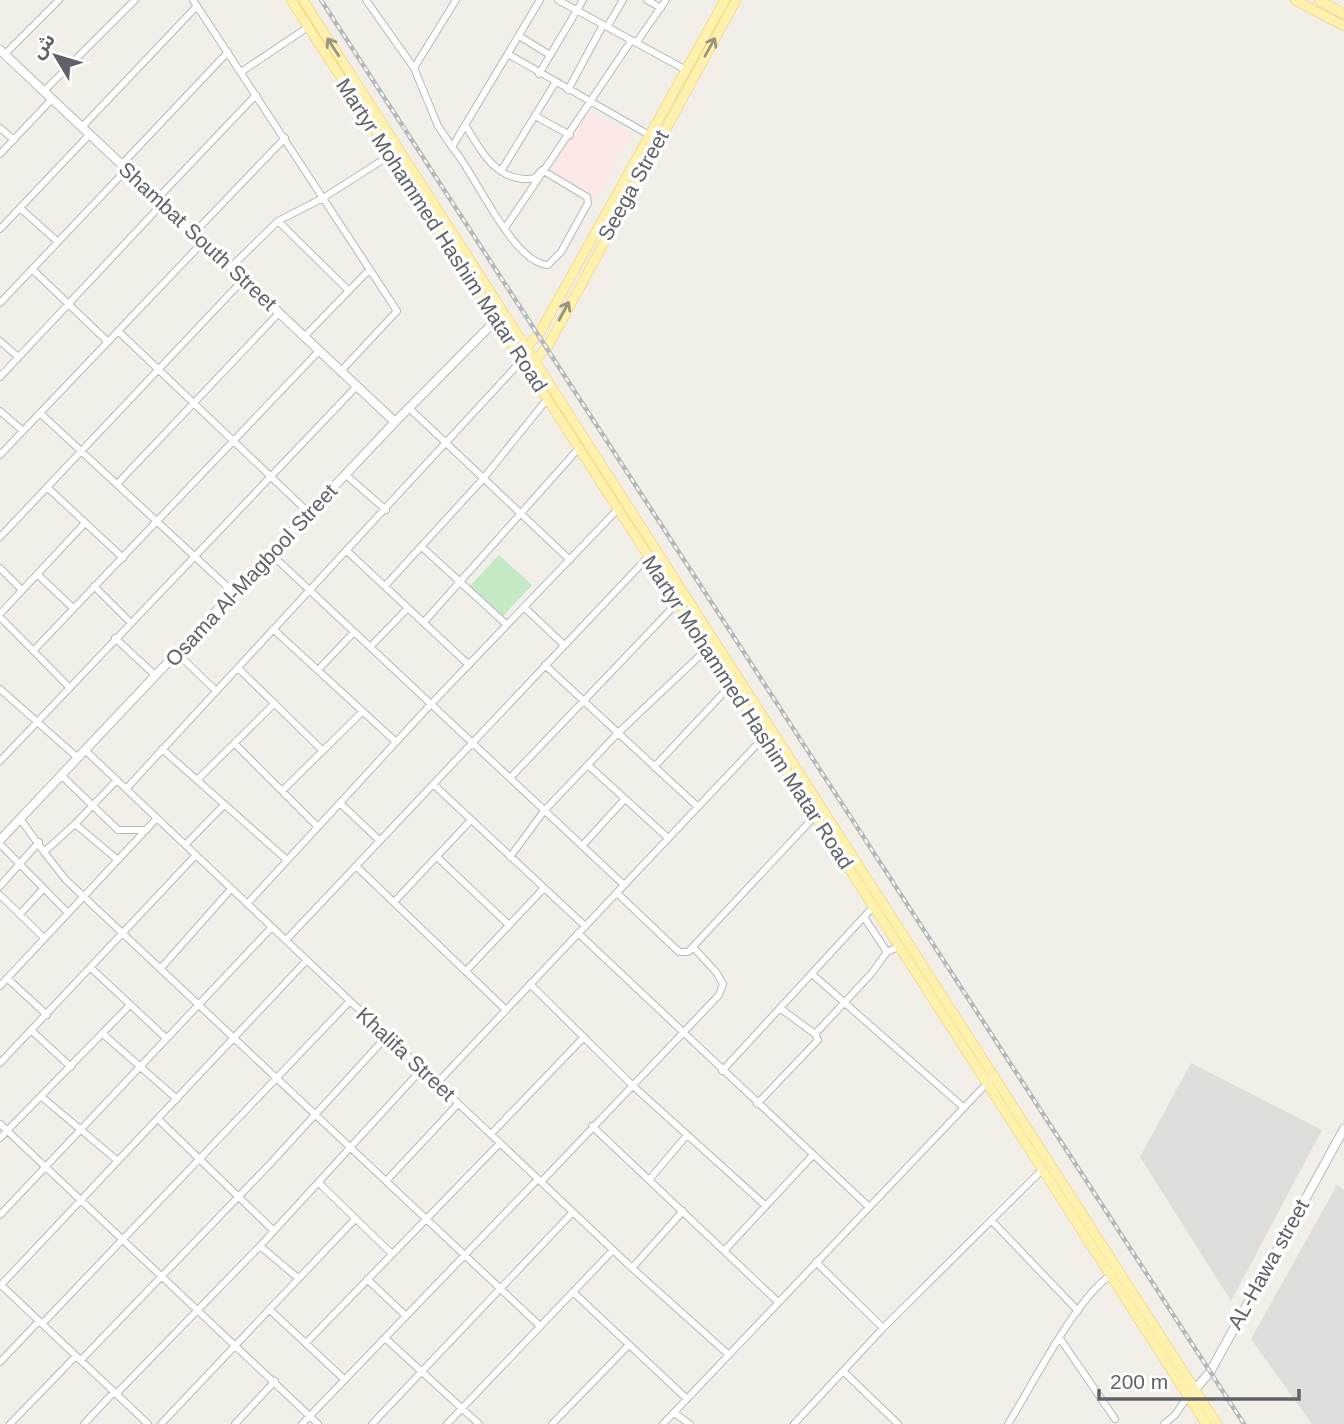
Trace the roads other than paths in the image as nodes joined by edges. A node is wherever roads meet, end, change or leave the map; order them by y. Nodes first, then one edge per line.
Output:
1 (59, 0) edge
2 (135, 0) edge
3 (291, 0) edge
4 (303, 0) edge
5 (456, 0) edge
6 (558, 0) edge
7 (583, 0) edge
8 (623, 0) edge
9 (647, 0) edge
10 (666, 0) edge
11 (724, 0) edge
12 (736, 0) edge
13 (1295, 0) edge
14 (1319, 0) edge
15 (368, 1) edge
16 (537, 1) edge
17 (195, 3) edge
18 (661, 8) junction
19 (1343, 9) edge
20 (577, 10) junction
21 (605, 26) junction
22 (1344, 26) edge
23 (308, 27) junction
24 (519, 36) junction
25 (633, 42) junction
26 (3, 52) edge
27 (228, 52) junction
28 (508, 54) junction
29 (550, 55) junction
30 (414, 68) junction
31 (686, 70) junction
32 (241, 72) junction
33 (539, 74) junction
34 (555, 83) junction
35 (568, 90) junction
36 (44, 91) junction
37 (256, 95) junction
38 (52, 99) junction
39 (591, 103) junction
40 (535, 116) junction
41 (467, 126) junction
42 (82, 127) junction
43 (0, 128) edge
44 (90, 134) junction
45 (570, 135) junction
46 (651, 136) junction
47 (285, 138) junction
48 (13, 140) junction
49 (452, 147) junction
50 (0, 154) edge
51 (392, 154) junction
52 (124, 167) junction
53 (542, 170) junction
54 (501, 171) junction
55 (323, 198) junction
56 (161, 201) junction
57 (20, 208) junction
58 (278, 220) junction
59 (505, 228) junction
60 (0, 229) edge
61 (194, 233) junction
62 (58, 242) junction
63 (204, 242) junction
64 (230, 268) junction
65 (32, 269) junction
66 (369, 270) junction
67 (243, 280) junction
68 (349, 290) junction
69 (0, 303) edge
70 (69, 305) junction
71 (279, 313) junction
72 (500, 316) junction
73 (118, 331) junction
74 (304, 337) junction
75 (0, 341) edge
76 (107, 341) junction
77 (319, 351) junction
78 (523, 354) junction
79 (18, 357) junction
80 (531, 365) junction
81 (158, 370) junction
82 (340, 372) junction
83 (0, 377) edge
84 (356, 387) junction
85 (548, 398) junction
86 (194, 404) junction
87 (409, 408) junction
88 (0, 411) edge
89 (40, 413) junction
90 (395, 422) junction
91 (23, 431) junction
92 (232, 442) junction
93 (444, 444) junction
94 (579, 448) junction
95 (81, 451) junction
96 (0, 456) edge
97 (346, 475) junction
98 (270, 477) junction
99 (482, 480) junction
100 (117, 484) junction
101 (47, 486) junction
102 (618, 509) junction
103 (386, 510) junction
104 (309, 513) junction
105 (521, 514) junction
106 (85, 523) junction
107 (159, 523) junction
108 (1, 532) edge
109 (422, 547) junction
110 (347, 551) junction
111 (271, 554) junction
112 (194, 556) junction
113 (649, 556) junction
114 (123, 558) junction
115 (570, 559) junction
116 (0, 568) edge
117 (37, 574) junction
118 (460, 583) junction
119 (94, 586) junction
120 (385, 586) junction
121 (22, 590) junction
122 (310, 591) junction
123 (234, 593) junction
124 (678, 602) junction
125 (72, 607) junction
126 (524, 607) junction
127 (408, 608) junction
128 (0, 616) edge
129 (130, 622) junction
130 (424, 622) junction
131 (507, 625) junction
132 (273, 629) junction
133 (354, 632) junction
134 (115, 638) junction
135 (564, 645) junction
136 (370, 647) junction
137 (35, 649) junction
138 (708, 649) junction
139 (177, 653) junction
140 (469, 665) junction
141 (545, 665) junction
142 (237, 668) junction
143 (319, 669) junction
144 (156, 676) junction
145 (731, 685) junction
146 (68, 686) junction
147 (0, 689) edge
148 (215, 690) junction
149 (582, 699) junction
150 (275, 703) junction
151 (431, 705) junction
152 (362, 712) junction
153 (36, 722) junction
154 (618, 733) junction
155 (764, 737) junction
156 (396, 742) junction
157 (472, 743) junction
158 (235, 744) junction
159 (162, 749) junction
160 (86, 751) junction
161 (323, 751) junction
162 (78, 758) junction
163 (0, 761) edge
164 (588, 765) junction
165 (654, 767) junction
166 (62, 776) junction
167 (510, 778) junction
168 (117, 780) junction
169 (197, 780) junction
170 (433, 784) junction
171 (126, 789) junction
172 (282, 791) junction
173 (624, 801) junction
174 (340, 803) junction
175 (224, 805) junction
176 (92, 806) junction
177 (698, 807) junction
178 (544, 811) junction
179 (814, 816) junction
180 (157, 818) junction
181 (21, 820) junction
182 (471, 820) junction
183 (75, 824) junction
184 (318, 827) junction
185 (146, 830) junction
186 (668, 838) junction
187 (380, 841) junction
188 (0, 842) edge
189 (39, 842) junction
190 (186, 845) junction
191 (582, 846) junction
192 (44, 852) junction
193 (196, 855) junction
194 (437, 857) junction
195 (510, 857) junction
196 (118, 860) junction
197 (287, 860) junction
198 (18, 866) junction
199 (356, 866) junction
200 (624, 885) junction
201 (0, 886) edge
202 (231, 888) junction
203 (544, 888) junction
204 (42, 890) junction
205 (617, 893) junction
206 (0, 895) edge
207 (84, 896) junction
208 (394, 902) junction
209 (247, 904) junction
210 (873, 907) junction
211 (68, 913) junction
212 (20, 915) junction
213 (864, 917) junction
214 (509, 925) junction
215 (585, 926) junction
216 (272, 927) junction
217 (123, 932) junction
218 (578, 933) junction
219 (44, 938) junction
220 (286, 940) junction
221 (902, 944) junction
222 (693, 947) junction
223 (887, 952) junction
224 (307, 960) junction
225 (92, 968) junction
226 (161, 968) junction
227 (466, 971) junction
228 (812, 974) junction
229 (7, 978) junction
230 (530, 984) junction
231 (0, 986) edge
232 (350, 1001) junction
233 (843, 1002) junction
234 (198, 1003) junction
235 (129, 1006) junction
236 (781, 1009) junction
237 (506, 1010) junction
238 (47, 1015) junction
239 (32, 1031) junction
240 (103, 1034) junction
241 (682, 1034) junction
242 (815, 1034) junction
243 (387, 1036) junction
244 (584, 1037) junction
245 (166, 1038) junction
246 (234, 1038) junction
247 (0, 1063) edge
248 (140, 1066) junction
249 (71, 1067) junction
250 (422, 1069) junction
251 (722, 1071) junction
252 (276, 1077) junction
253 (989, 1080) junction
254 (437, 1083) junction
255 (632, 1085) junction
256 (43, 1098) junction
257 (177, 1099) junction
258 (458, 1104) junction
259 (757, 1104) junction
260 (962, 1107) junction
261 (316, 1114) junction
262 (158, 1119) junction
263 (0, 1124) edge
264 (592, 1126) junction
265 (1344, 1129) edge
266 (7, 1130) junction
267 (81, 1130) junction
268 (491, 1135) junction
269 (687, 1135) junction
270 (0, 1138) edge
271 (500, 1143) junction
272 (353, 1147) junction
273 (813, 1155) junction
274 (199, 1159) junction
275 (118, 1161) junction
276 (47, 1167) junction
277 (1042, 1170) junction
278 (387, 1180) junction
279 (540, 1180) junction
280 (649, 1180) junction
281 (319, 1183) junction
282 (238, 1196) junction
283 (82, 1199) junction
284 (766, 1206) junction
285 (869, 1207) junction
286 (683, 1211) junction
287 (573, 1212) junction
288 (0, 1215) edge
289 (426, 1218) junction
290 (355, 1219) junction
291 (992, 1221) junction
292 (274, 1231) junction
293 (123, 1239) junction
294 (260, 1246) junction
295 (613, 1250) junction
296 (724, 1251) junction
297 (391, 1254) junction
298 (465, 1255) junction
299 (816, 1262) junction
300 (632, 1268) junction
301 (1114, 1273) junction
302 (162, 1276) junction
303 (298, 1278) junction
304 (367, 1279) junction
305 (0, 1285) edge
306 (500, 1288) junction
307 (573, 1292) junction
308 (778, 1302) junction
309 (197, 1309) junction
310 (269, 1309) junction
311 (1078, 1311) junction
312 (406, 1316) junction
313 (41, 1322) junction
314 (541, 1326) junction
315 (883, 1328) junction
316 (385, 1338) junction
317 (1060, 1340) junction
318 (306, 1343) junction
319 (235, 1345) junction
320 (629, 1345) junction
321 (729, 1355) junction
322 (78, 1358) junction
323 (0, 1362) edge
324 (421, 1371) junction
325 (843, 1371) junction
326 (345, 1380) junction
327 (275, 1381) junction
328 (115, 1393) junction
329 (1191, 1393) junction
330 (687, 1399) junction
331 (462, 1408) junction
332 (674, 1413) junction
333 (310, 1416) junction
334 (1116, 1422) edge
335 (10, 1424) edge
336 (84, 1424) edge
337 (148, 1424) edge
338 (161, 1424) edge
339 (234, 1424) edge
340 (302, 1424) edge
341 (318, 1424) edge
342 (372, 1424) edge
343 (447, 1424) edge
344 (479, 1424) edge
345 (552, 1424) edge
346 (663, 1424) edge
347 (690, 1424) edge
348 (794, 1424) edge
349 (898, 1424) edge
350 (1007, 1424) edge
351 (1164, 1424) edge
352 (1206, 1424) edge
353 (1217, 1424) edge

1 - 26 street
2 - 36 street
3 - 23 main road, Martyr Mohammed Hashim Matar Road
72 -> 4 main road, Martyr Mohammed Hashim Matar Road
5 - 30 street
6 - 20 street
7 - 20 street
8 - 21 street
9 - 18 street
10 - 18 street
11 - 31 main road
80 -> 12 main road, Seega Street
13 - 22 main road
14 - 19 main road
15 - 30 street
16 - 24 street
17 - 27 street
17 - 42 street
18 - 25 street
20 - 21 street
20 - 29 street
21 - 25 street
21 - 35 street
23 - 32 street
23 - 51 main road, Martyr Mohammed Hashim Matar Road
24 - 28 street
24 - 29 street
25 - 31 street
25 - 39 street
26 - 36 street, Shambat South Street
27 - 32 street
27 - 52 street
28 - 33 street
28 - 41 street
29 - 33 street
30 - 49 street
31 - 46 main road
32 - 37 street
33 - 34 street
34 - 35 street
34 - 40 street
35 - 39 street
36 - 38 street, Shambat South Street
37 - 47 street
37 - 56 street
38 - 42 street, Shambat South Street
38 - 48 street
39 - 45 street
39 - 46 street
40 - 45 street
40 - 54 street
41 - 49 street
41 - 54 street
42 - 44 street, Shambat South Street
43 - 48 street
44 - 52 street, Shambat South Street
44 - 57 street
45 - 53 street
46 - 78 main road
47 - 55 street
47 - 61 street
48 - 50 street
49 - 59 street
51 - 55 street
51 - 72 main road, Martyr Mohammed Hashim Matar Road
52 - 56 street, Shambat South Street
52 - 62 street
53 - 54 street
53 - 59 street
53 - 59 street
55 - 58 street
55 - 66 street
56 - 61 street, Shambat South Street
56 - 70 street
57 - 60 street
57 - 62 street
58 - 64 street
58 - 68 street
61 - 63 street, Shambat South Street
62 - 65 street
63 - 64 street, Shambat South Street
63 - 73 street
64 - 67 street, Shambat South Street
65 - 69 street
65 - 70 street
66 - 68 street
66 - 82 street
67 - 71 street, Shambat South Street
67 - 81 street
68 - 74 street
70 - 76 street
70 - 79 street
71 - 74 street, Shambat South Street
71 - 86 street
72 - 78 main road, Martyr Mohammed Hashim Matar Road
72 - 87 street, Osama Al-Magbool Street
73 - 76 street
73 - 81 street
74 - 77 street, Shambat South Street
75 - 79 street
76 - 89 street
77 - 82 street, Shambat South Street
77 - 92 street
78 - 80 main road, Martyr Mohammed Hashim Matar Road
78 - 93 street
79 - 83 street
80 - 85 main road, Martyr Mohammed Hashim Matar Road
80 - 221 main road, Martyr Mohammed Hashim Matar Road
81 - 86 street
81 - 95 street
82 - 84 street, Shambat South Street
84 - 90 street, Shambat South Street
84 - 98 street
85 - 94 main road, Martyr Mohammed Hashim Matar Road
85 - 99 street
86 - 92 street
86 - 100 street
87 - 90 street, Osama Al-Magbool Street
87 - 93 street
88 - 91 street
89 - 91 street
89 - 95 street
90 - 97 street, Osama Al-Magbool Street
91 - 96 street
92 - 98 street
92 - 107 street
93 - 99 street
93 - 103 street
94 - 102 main road, Martyr Mohammed Hashim Matar Road
94 - 105 street
95 - 100 street
95 - 101 street
97 - 103 street
97 - 104 street, Osama Al-Magbool Street
98 - 104 street
98 - 112 street
99 - 105 street
99 - 109 street
100 - 107 street
101 - 106 street
101 - 108 street
102 - 113 main road, Martyr Mohammed Hashim Matar Road
102 - 115 street
103 - 110 street
104 - 111 street, Osama Al-Magbool Street
105 - 115 street
105 - 118 street
106 - 114 street
106 - 117 street
107 - 112 street
107 - 114 street
109 - 118 street
109 - 120 street
110 - 120 street
110 - 122 street
111 - 122 street
111 - 123 street, Osama Al-Magbool Street
112 - 123 street
112 - 129 street
113 - 124 main road, Martyr Mohammed Hashim Matar Road
113 - 135 street
114 - 119 street
115 - 126 street
116 - 121 street
117 - 121 street
117 - 125 street
118 - 130 street
118 - 131 street
119 - 125 street
119 - 129 street
120 - 127 street
121 - 128 street
122 - 132 street
122 - 133 street
123 - 139 street, Osama Al-Magbool Street
124 - 138 main road, Martyr Mohammed Hashim Matar Road
124 - 149 street
125 - 137 street
126 - 131 street
126 - 135 street
127 - 130 street
127 - 136 street
128 - 137 street
129 - 134 street
130 - 140 street
131 - 140 street
132 - 142 street
132 - 143 street
133 - 136 street
133 - 143 street
134 - 144 street
134 - 146 street
135 - 141 street
136 - 151 street
137 - 146 street
138 - 145 main road, Martyr Mohammed Hashim Matar Road
138 - 154 street
139 - 144 street, Osama Al-Magbool Street
139 - 148 street
140 - 151 street
141 - 149 street
141 - 157 street
142 - 148 street
142 - 150 street
143 - 152 street
144 - 160 street, Osama Al-Magbool Street
145 - 155 main road, Martyr Mohammed Hashim Matar Road
145 - 165 street
146 - 153 street
147 - 153 street
148 - 159 street
149 - 154 street
149 - 167 street
150 - 158 street
150 - 161 street
151 - 156 street
151 - 157 street
152 - 156 street
152 - 161 street
153 - 162 street
153 - 163 street
154 - 164 street
154 - 165 street
155 - 177 street
155 - 179 main road, Martyr Mohammed Hashim Matar Road
156 - 174 street
157 - 167 street
157 - 170 street
158 - 169 street
158 - 172 street
159 - 169 street
159 - 171 street
160 - 162 street, Osama Al-Magbool Street
160 - 168 street, Khalifa Street
161 - 172 street
162 - 166 street, Osama Al-Magbool Street
164 - 173 street
164 - 178 street
165 - 177 street
166 - 176 street
166 - 181 street, Osama Al-Magbool Street
167 - 178 street
168 - 171 street, Khalifa Street
168 - 176 street
169 - 175 street
170 - 182 street
170 - 187 street
171 - 180 street, Khalifa Street
172 - 184 street
173 - 186 street
173 - 191 street
174 - 184 street
174 - 187 street
175 - 190 street
175 - 197 street
176 - 183 street
176 - 185 street
177 - 186 street
178 - 191 street
178 - 195 street
179 - 210 main road, Martyr Mohammed Hashim Matar Road
179 - 222 street
180 - 185 street
180 - 190 street, Khalifa Street
181 - 188 street, Osama Al-Magbool Street
181 - 189 street
182 - 194 street
182 - 195 street
183 - 192 street
183 - 196 street
184 - 197 street
185 - 196 street
186 - 200 street
187 - 199 street
188 - 198 street
189 - 192 street
189 - 198 street
190 - 193 street, Khalifa Street
191 - 200 street
192 - 207 street
193 - 202 street, Khalifa Street
193 - 217 street
194 - 208 street
194 - 214 street
195 - 203 street
196 - 207 street
197 - 209 street
198 - 201 street
198 - 204 street
199 - 208 street
199 - 220 street
200 - 205 street
202 - 209 street, Khalifa Street
202 - 226 street
203 - 214 street
203 - 215 street
204 - 211 street
204 - 212 street
205 - 215 street
205 - 222 street
206 - 212 street
207 - 211 street
207 - 217 street
208 - 227 street
209 - 216 street, Khalifa Street
210 - 213 street
210 - 221 main road, Martyr Mohammed Hashim Matar Road
211 - 219 street
212 - 219 street
213 - 223 street
213 - 228 street
214 - 227 street
215 - 218 street
216 - 220 street, Khalifa Street
216 - 234 street
217 - 225 street
217 - 226 street
218 - 230 street
218 - 241 street
219 - 229 street
220 - 224 street, Khalifa Street
221 - 223 street
221 - 253 main road, Martyr Mohammed Hashim Matar Road
222 - 241 street
223 - 233 street
224 - 232 street, Khalifa Street
224 - 246 street
225 - 235 street
225 - 238 street
226 - 234 street
227 - 237 street
228 - 233 street
228 - 236 street
229 - 231 street
229 - 238 street
230 - 237 street
230 - 244 street
232 - 243 street, Khalifa Street
232 - 252 street
233 - 242 street
233 - 260 street
234 - 245 street
234 - 246 street
235 - 240 street
235 - 245 street
236 - 242 street
236 - 251 street
237 - 254 street
238 - 239 street
239 - 247 street
239 - 249 street
240 - 248 street
240 - 249 street
241 - 251 street
241 - 255 street
242 - 259 street
243 - 250 street, Khalifa Street
243 - 261 street
244 - 255 street
244 - 268 street
245 - 248 street
246 - 252 street
246 - 257 street
248 - 257 street
248 - 267 street
249 - 256 street
250 - 254 street, Khalifa Street
250 - 272 street
251 - 259 street
252 - 261 street
252 - 274 street
253 - 260 street
253 - 277 main road, Martyr Mohammed Hashim Matar Road
253 - 301 main road, Martyr Mohammed Hashim Matar Road
254 - 258 street, Khalifa Street
255 - 264 street
255 - 269 street
256 - 266 street
256 - 267 street
257 - 262 street
258 - 268 street, Khalifa Street
258 - 278 street
259 - 273 street
260 - 285 street
261 - 272 street
261 - 282 street
262 - 274 street
262 - 275 street
263 - 266 street
264 - 279 street
264 - 280 street
265 - 329 street, AL-Hawa street
266 - 270 street
266 - 276 street
267 - 275 street
267 - 276 street
268 - 271 street, Khalifa Street
269 - 280 street
269 - 284 street
271 - 279 street, Khalifa Street
271 - 289 street
272 - 278 street
272 - 281 street
273 - 284 street
273 - 285 street
274 - 282 street
274 - 293 street
275 - 283 street
276 - 283 street
276 - 288 street
277 - 291 street
277 - 301 main road, Martyr Mohammed Hashim Matar Road
278 - 289 street
279 - 287 street, Khalifa Street
279 - 298 street
280 - 286 street
281 - 290 street
281 - 292 street
282 - 292 street
282 - 302 street
283 - 293 street
283 - 305 street
284 - 296 street
285 - 299 street
286 - 296 street
286 - 300 street
287 - 295 street, Khalifa Street
287 - 306 street
289 - 297 street
289 - 298 street
290 - 297 street
290 - 303 street
291 - 311 street
291 - 315 street
292 - 294 street
293 - 302 street
293 - 313 street
294 - 303 street
294 - 309 street
295 - 300 street, Khalifa Street
295 - 307 street
296 - 308 street
297 - 304 street
298 - 306 street
298 - 312 street
299 - 308 street
299 - 315 street
300 - 321 street, Khalifa Street
301 - 311 street
301 - 329 main road, Martyr Mohammed Hashim Matar Road
302 - 309 street
302 - 322 street
303 - 310 street
304 - 312 street
304 - 318 street
305 - 313 street
306 - 314 street
306 - 324 street
307 - 314 street
307 - 320 street
308 - 321 street
309 - 319 street
309 - 328 street
310 - 318 street
310 - 319 street
311 - 317 street
312 - 316 street
313 - 322 street
313 - 323 street
314 - 331 street
315 - 325 street
316 - 324 street
316 - 326 street
317 - 334 street
317 - 350 street
318 - 326 street
319 - 327 street
319 - 338 street
320 - 330 street
320 - 345 street
321 - 330 street
322 - 328 street
322 - 335 street
324 - 331 street
324 - 342 street
325 - 348 street
325 - 349 street
326 - 333 street
327 - 333 street
327 - 339 street
328 - 336 street
328 - 337 street
329 - 351 street
329 - 352 main road, Martyr Mohammed Hashim Matar Road
329 - 353 main road, Martyr Mohammed Hashim Matar Road
330 - 332 street
331 - 343 street
331 - 344 street
332 - 346 street
332 - 347 street
333 - 340 street
333 - 341 street

